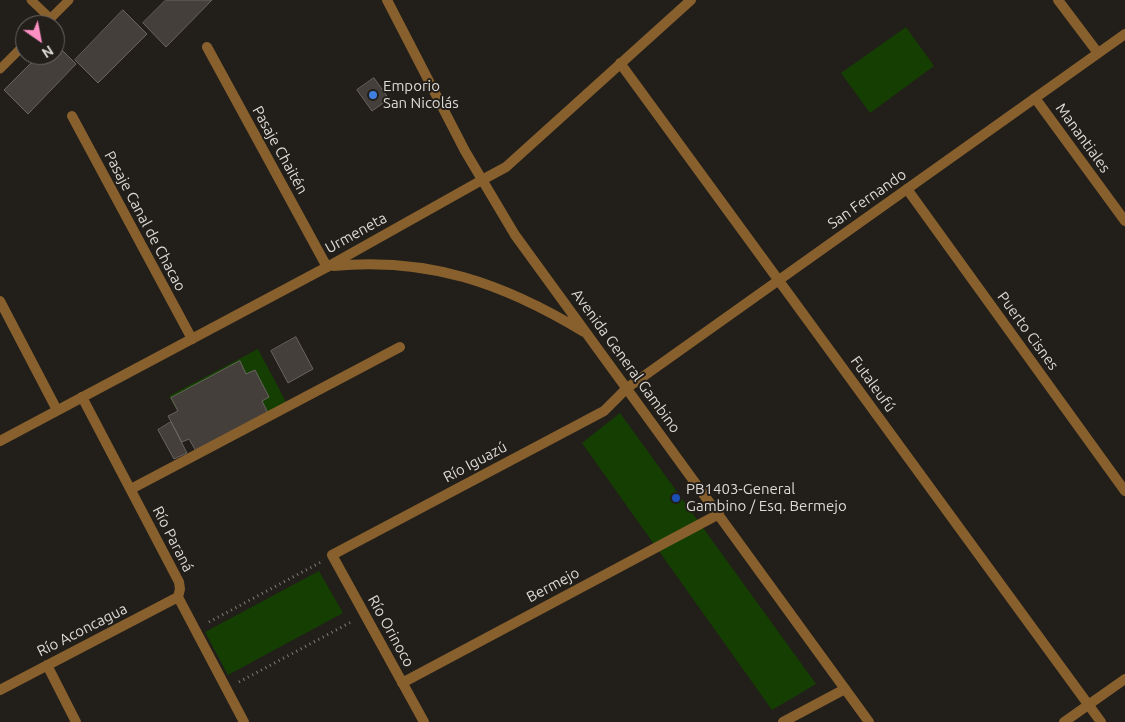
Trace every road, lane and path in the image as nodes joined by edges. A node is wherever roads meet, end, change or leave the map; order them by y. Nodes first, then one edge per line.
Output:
1 (31, 0) edge
2 (69, 0) edge
3 (387, 0) edge
4 (691, 0) edge
5 (1058, 0) edge
6 (42, 15) edge
7 (54, 15) edge
8 (1125, 34) edge
9 (207, 47) dead end
10 (1098, 53) junction
11 (15, 54) edge
12 (620, 63) junction
13 (0, 69) edge
14 (1035, 98) junction
15 (72, 116) dead end
16 (482, 180) junction
17 (907, 189) junction
18 (1125, 221) edge
19 (327, 267) junction
20 (779, 280) junction
21 (0, 301) edge
22 (589, 335) junction
23 (192, 339) junction
24 (400, 346) dead end
25 (627, 388) junction
26 (82, 397) junction
27 (57, 410) junction
28 (0, 441) edge
29 (131, 489) junction
30 (1125, 491) edge
31 (718, 514) junction
32 (332, 555) junction
33 (178, 598) junction
34 (364, 615) junction
35 (195, 630) junction
36 (47, 665) junction
37 (1125, 679) edge
38 (402, 682) junction
39 (226, 689) junction
40 (845, 689) junction
41 (0, 690) edge
42 (1089, 705) junction
43 (76, 722) edge
44 (244, 722) edge
45 (424, 722) edge
46 (783, 722) edge
47 (869, 722) edge
48 (1064, 722) edge
49 (1101, 722) edge

1 - 6 lane
2 - 7 lane
3 - 16 street, Avenida General Gambino
4 - 12 street, Urmeneta
5 - 10 street
8 - 10 street, San Fernando
9 - 19 street, Pasaje Chaitén
10 - 14 street, San Fernando
11 - 13 lane
12 - 16 street, Urmeneta
12 - 20 street, Futaleufú
14 - 17 street, San Fernando
14 - 18 street, Manantiales
15 - 23 street, Pasaje Canal de Chacao
16 - 19 street, Urmeneta
16 - 22 street, Avenida General Gambino
17 - 20 street, San Fernando
17 - 30 street, Puerto Cisnes
19 - 22 street
19 - 23 street, Urmeneta
20 - 25 street, San Fernando
20 - 42 street, Futaleufú
21 - 27 street
22 - 25 street, Avenida General Gambino
23 - 26 street, Urmeneta
24 - 29 street
25 - 31 street, Avenida General Gambino
25 - 32 street, Río Iguazú
26 - 27 street, Urmeneta
26 - 29 street, Río Paraná
27 - 28 street, Urmeneta
29 - 33 street, Río Paraná
31 - 38 street, Bermejo
31 - 40 street, Avenida General Gambino
32 - 34 street, Río Orinoco
32 - 35 path
33 - 35 street, Río Paraná
33 - 36 street, Río Aconcagua
34 - 38 street, Río Orinoco
34 - 39 path
35 - 39 street, Río Paraná
36 - 41 street, Río Aconcagua
36 - 43 street
37 - 42 street
38 - 45 street, Río Orinoco
39 - 44 street, Río Paraná
40 - 46 street
40 - 47 street, Avenida General Gambino
42 - 48 street
42 - 49 street, Futaleufú

